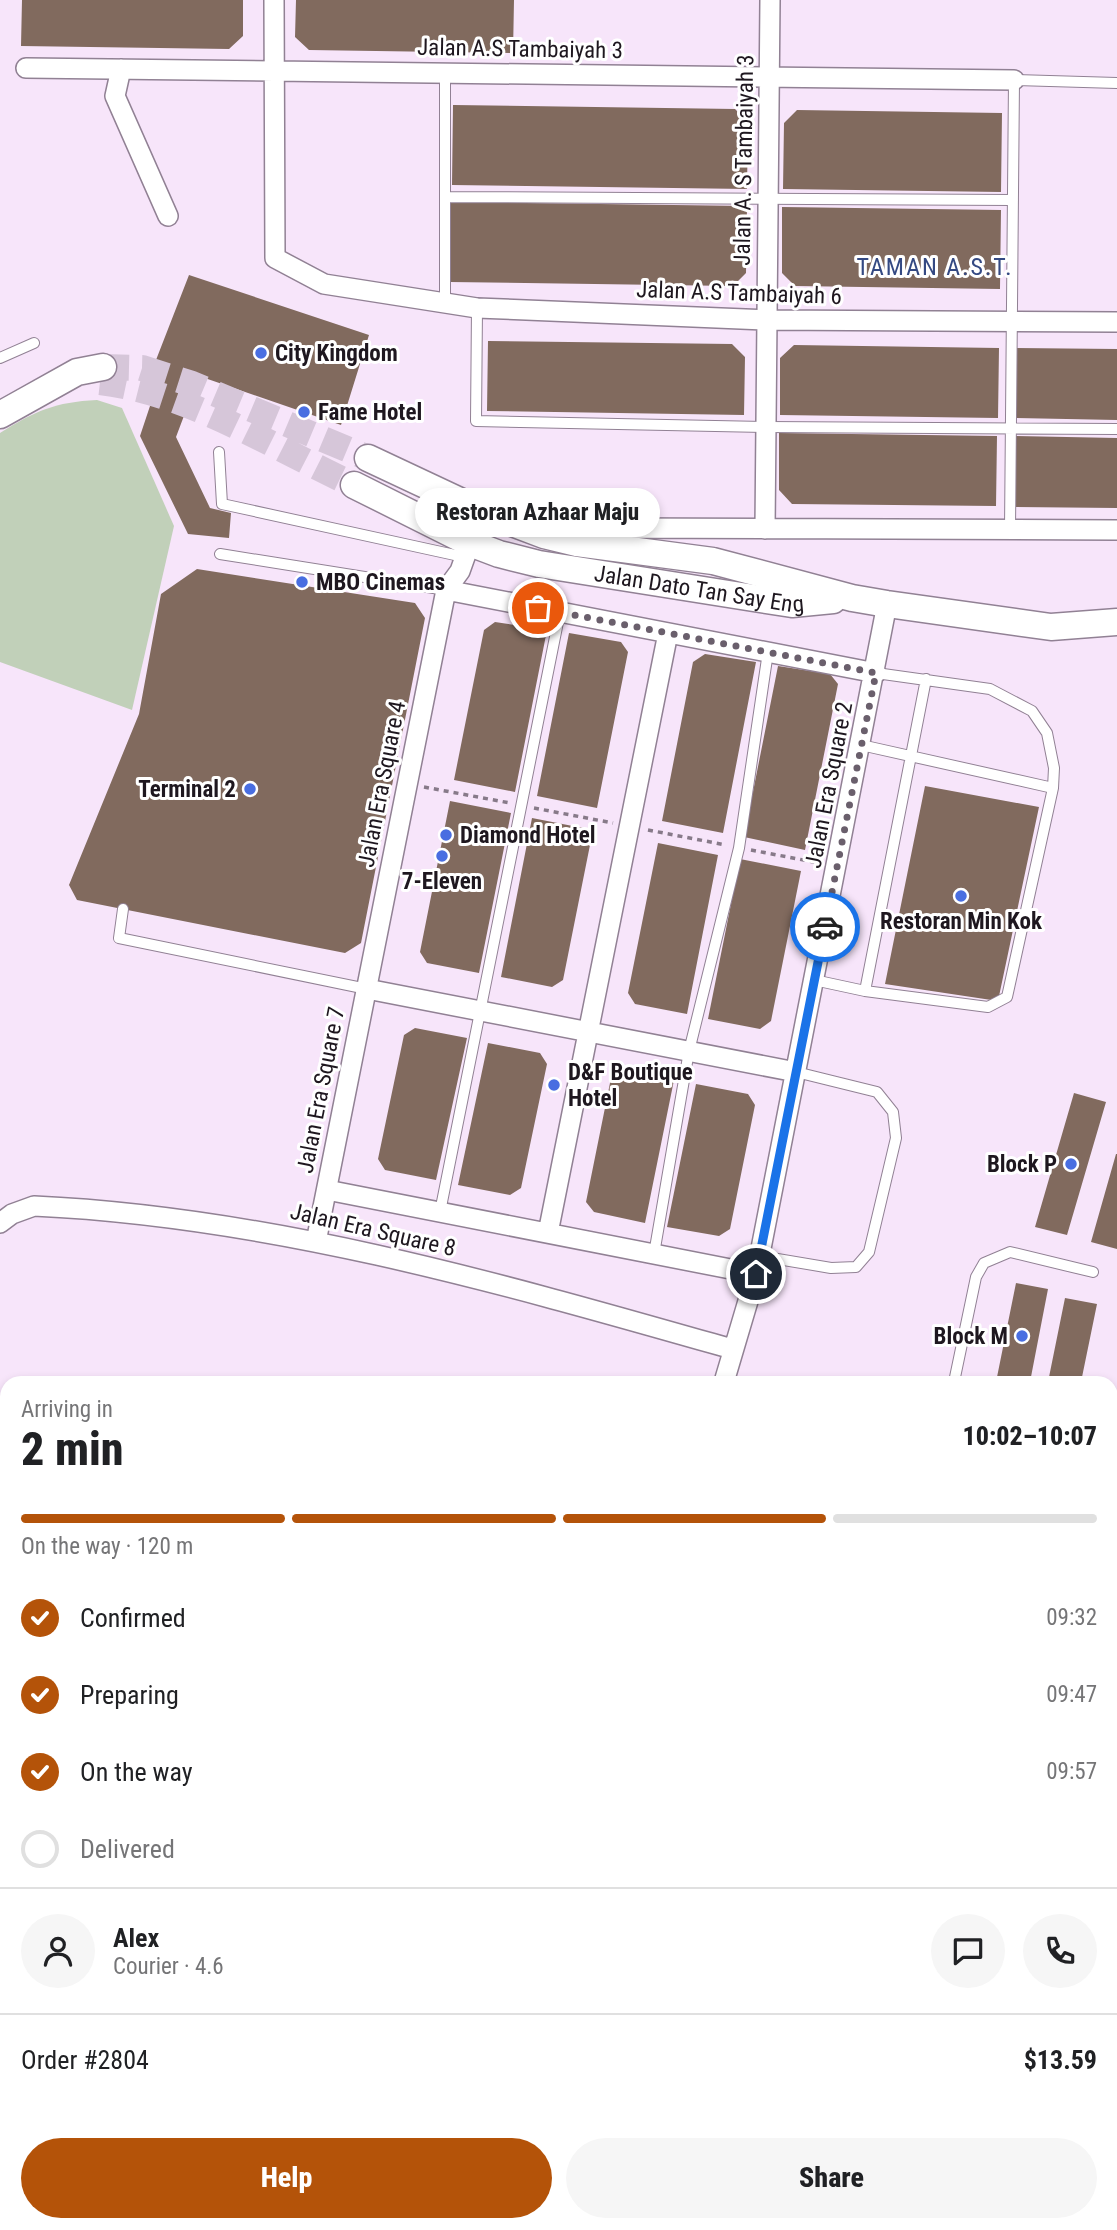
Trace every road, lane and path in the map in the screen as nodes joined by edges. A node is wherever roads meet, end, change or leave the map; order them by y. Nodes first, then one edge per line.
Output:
1 (274, 0) edge
2 (770, 0) edge
3 (26, 68) dead end
4 (121, 69) junction
5 (274, 71) junction
6 (445, 73) junction
7 (769, 77) junction
8 (1014, 80) junction
9 (1117, 83) edge
10 (446, 197) junction
11 (768, 199) junction
12 (1013, 200) junction
13 (168, 216) dead end
14 (445, 301) junction
15 (477, 308) junction
16 (767, 320) junction
17 (1012, 321) junction
18 (1117, 322) edge
19 (34, 343) dead end
20 (0, 358) edge
21 (102, 374) tunnel mouth
22 (0, 415) edge
23 (766, 427) junction
24 (1011, 428) junction
25 (1117, 429) edge
26 (219, 452) dead end
27 (368, 458) tunnel mouth
28 (354, 485) tunnel mouth
29 (765, 529) junction
30 (1010, 529) junction
31 (1117, 530) edge
32 (577, 543) junction
33 (467, 550) junction
34 (220, 554) dead end
35 (446, 590) junction
36 (852, 598) junction
37 (887, 604) junction
38 (560, 612) junction
39 (1117, 622) edge
40 (667, 633) junction
41 (768, 652) junction
42 (876, 673) junction
43 (926, 678) junction
44 (862, 745) junction
45 (909, 755) junction
46 (1053, 788) junction
47 (122, 909) dead end
48 (814, 981) junction
49 (366, 989) junction
50 (865, 991) junction
51 (481, 1011) junction
52 (588, 1031) junction
53 (689, 1051) junction
54 (796, 1072) junction
55 (327, 1190) junction
56 (440, 1212) junction
57 (0, 1223) edge
58 (548, 1233) junction
59 (316, 1242) junction
60 (654, 1254) junction
61 (758, 1265) junction
62 (1093, 1272) dead end
63 (732, 1349) junction
64 (725, 1376) edge
65 (955, 1376) edge

1 - 5 street
2 - 7 street, Jalan A. S Tambaiyah 3
3 - 4 street, Jalan A.S Tambaiyah 3
4 - 5 street, Jalan A.S Tambaiyah 3
4 - 13 street
5 - 6 street, Jalan A.S Tambaiyah 3
5 - 14 street, Jalan A.S Tambaiyah 6
6 - 7 street, Jalan A.S Tambaiyah 3
6 - 10 lane
7 - 8 street, Jalan A.S Tambaiyah 3
7 - 11 street, Jalan A. S Tambaiyah 3
8 - 9 lane
8 - 12 lane
10 - 11 lane
10 - 14 lane
11 - 12 lane
11 - 16 street, Jalan A. S Tambaiyah 3
12 - 17 lane
14 - 15 street, Jalan A.S Tambaiyah 6
15 - 16 street, Jalan A.S Tambaiyah 6
15 - 23 lane
16 - 17 street, Jalan A.S Tambaiyah 6
16 - 23 street, Jalan A. S Tambaiyah 3
17 - 18 street, Jalan A.S Tambaiyah 6
17 - 24 lane
19 - 20 lane
21 - 22 street
23 - 24 lane
23 - 29 street, Jalan A. S Tambaiyah 3
24 - 25 lane
24 - 30 lane
26 - 33 lane
27 - 32 street, Jalan Dato Tan Say Eng
28 - 33 street, Jalan Dato Tan Say Eng
29 - 30 street
29 - 32 street
30 - 31 street
32 - 36 street, Jalan Dato Tan Say Eng
33 - 35 street, Jalan Era Square 4
33 - 36 street, Jalan Dato Tan Say Eng
34 - 35 lane
35 - 38 street
35 - 49 street, Jalan Era Square 4
36 - 37 street, Jalan Dato Tan Say Eng
37 - 39 street, Jalan Dato Tan Say Eng
37 - 42 street, Jalan Era Square 2
38 - 40 street
38 - 51 lane
40 - 41 street
40 - 52 street
41 - 42 street
41 - 53 lane
42 - 43 lane
42 - 44 street, Jalan Era Square 2
43 - 45 lane
43 - 46 lane
44 - 45 lane
44 - 48 street, Jalan Era Square 2
45 - 46 lane
45 - 50 lane
46 - 50 lane
47 - 49 lane
48 - 50 lane
48 - 54 street, Jalan Era Square 2
49 - 51 street
49 - 55 street, Jalan Era Square 7
51 - 52 street
51 - 56 lane
52 - 53 street
52 - 58 street
53 - 54 street
53 - 60 lane
54 - 61 street, Jalan Era Square 2
54 - 61 lane
55 - 56 street, Jalan Era Square 8
55 - 59 street, Jalan Era Square 7
56 - 58 street, Jalan Era Square 8
57 - 59 street, Jalan Era Square 8
58 - 60 street, Jalan Era Square 8
59 - 63 street, Jalan Era Square 8
60 - 61 street, Jalan Era Square 8
61 - 63 street, Jalan Era Square 2
62 - 65 lane
63 - 64 street, Jalan Era Square 2

